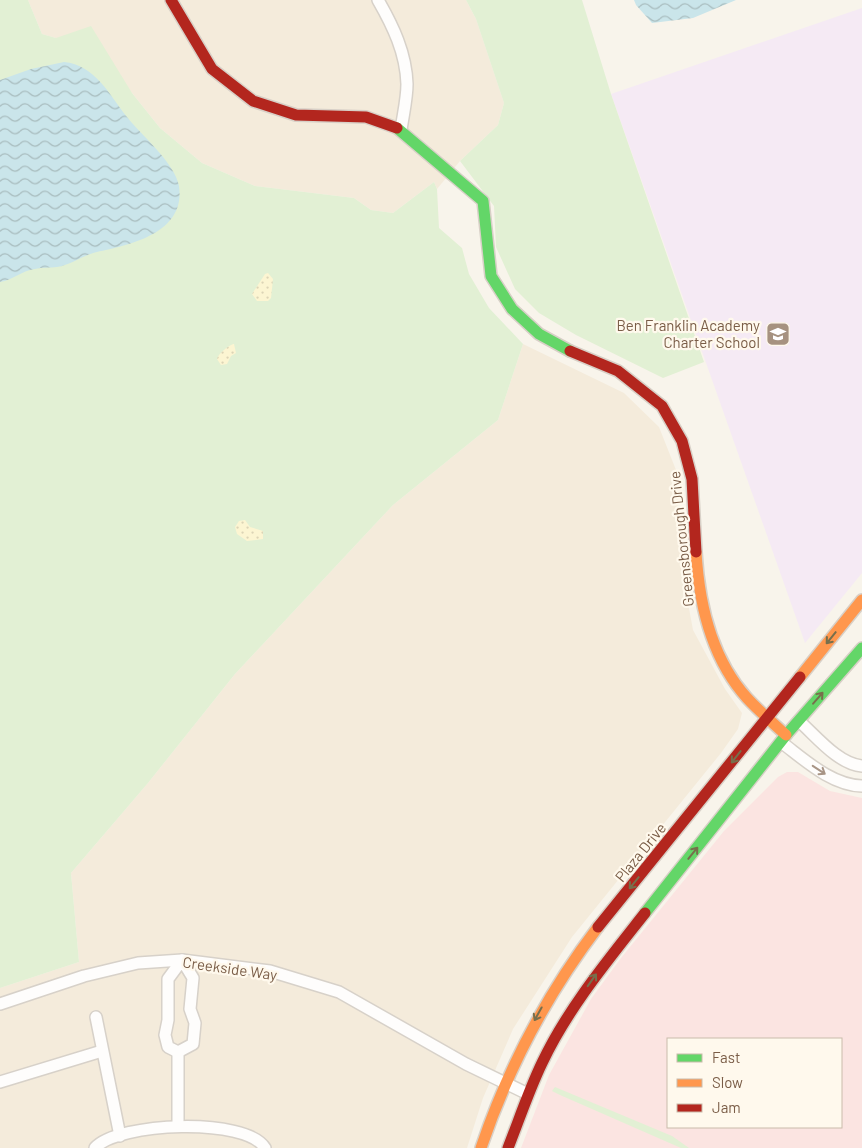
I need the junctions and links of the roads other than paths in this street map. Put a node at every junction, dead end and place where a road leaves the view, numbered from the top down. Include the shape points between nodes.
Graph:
1 (171, 0) edge
2 (378, 0) edge
3 (400, 130) junction
4 (862, 600) edge
5 (862, 648) edge
6 (766, 718) junction
7 (799, 721) junction
8 (784, 738) junction
9 (862, 766) edge
10 (862, 786) edge
11 (182, 960) junction
12 (0, 1004) edge
13 (96, 1017) dead end
14 (102, 1051) junction
15 (178, 1052) junction
16 (0, 1082) edge
17 (504, 1084) junction
18 (528, 1094) junction
19 (178, 1126) junction
20 (120, 1136) junction
21 (95, 1148) edge
22 (265, 1148) edge
23 (480, 1148) edge
24 (508, 1148) edge

1 - 3 street, Greensborough Drive via 212,69 253,102 296,115 366,117
2 - 3 street via 402,52 407,84
3 - 6 street, Greensborough Drive via 483,201 491,276 512,309 539,334 618,371 662,406 682,441 692,479 698,588 707,627 736,683
4 -> 6 street, Plaza Drive
7 -> 5 street
6 - 8 street, Greensborough Drive
6 -> 17 street, Plaza Drive via 574,959 544,1004
7 - 8 street
7 - 9 street via 835,753
8 -> 10 street via 828,776 852,786
18 -> 8 street via 554,1040 596,975
11 - 12 street, Creekside Way via 138,963 84,976
11 - 15 street via 168,979 165,1036 168,1047
11 - 15 street via 193,978 190,1009 195,1023 193,1044
11 - 17 street, Creekside Way via 270,971 339,992
13 - 14 street
14 - 16 street
14 - 20 street
15 - 19 street
17 - 18 street, Creekside Way
17 - 23 street, Plaza Drive
18 - 24 street
19 - 20 street
19 - 22 street via 242,1133 260,1140
20 - 21 street via 99,1143

